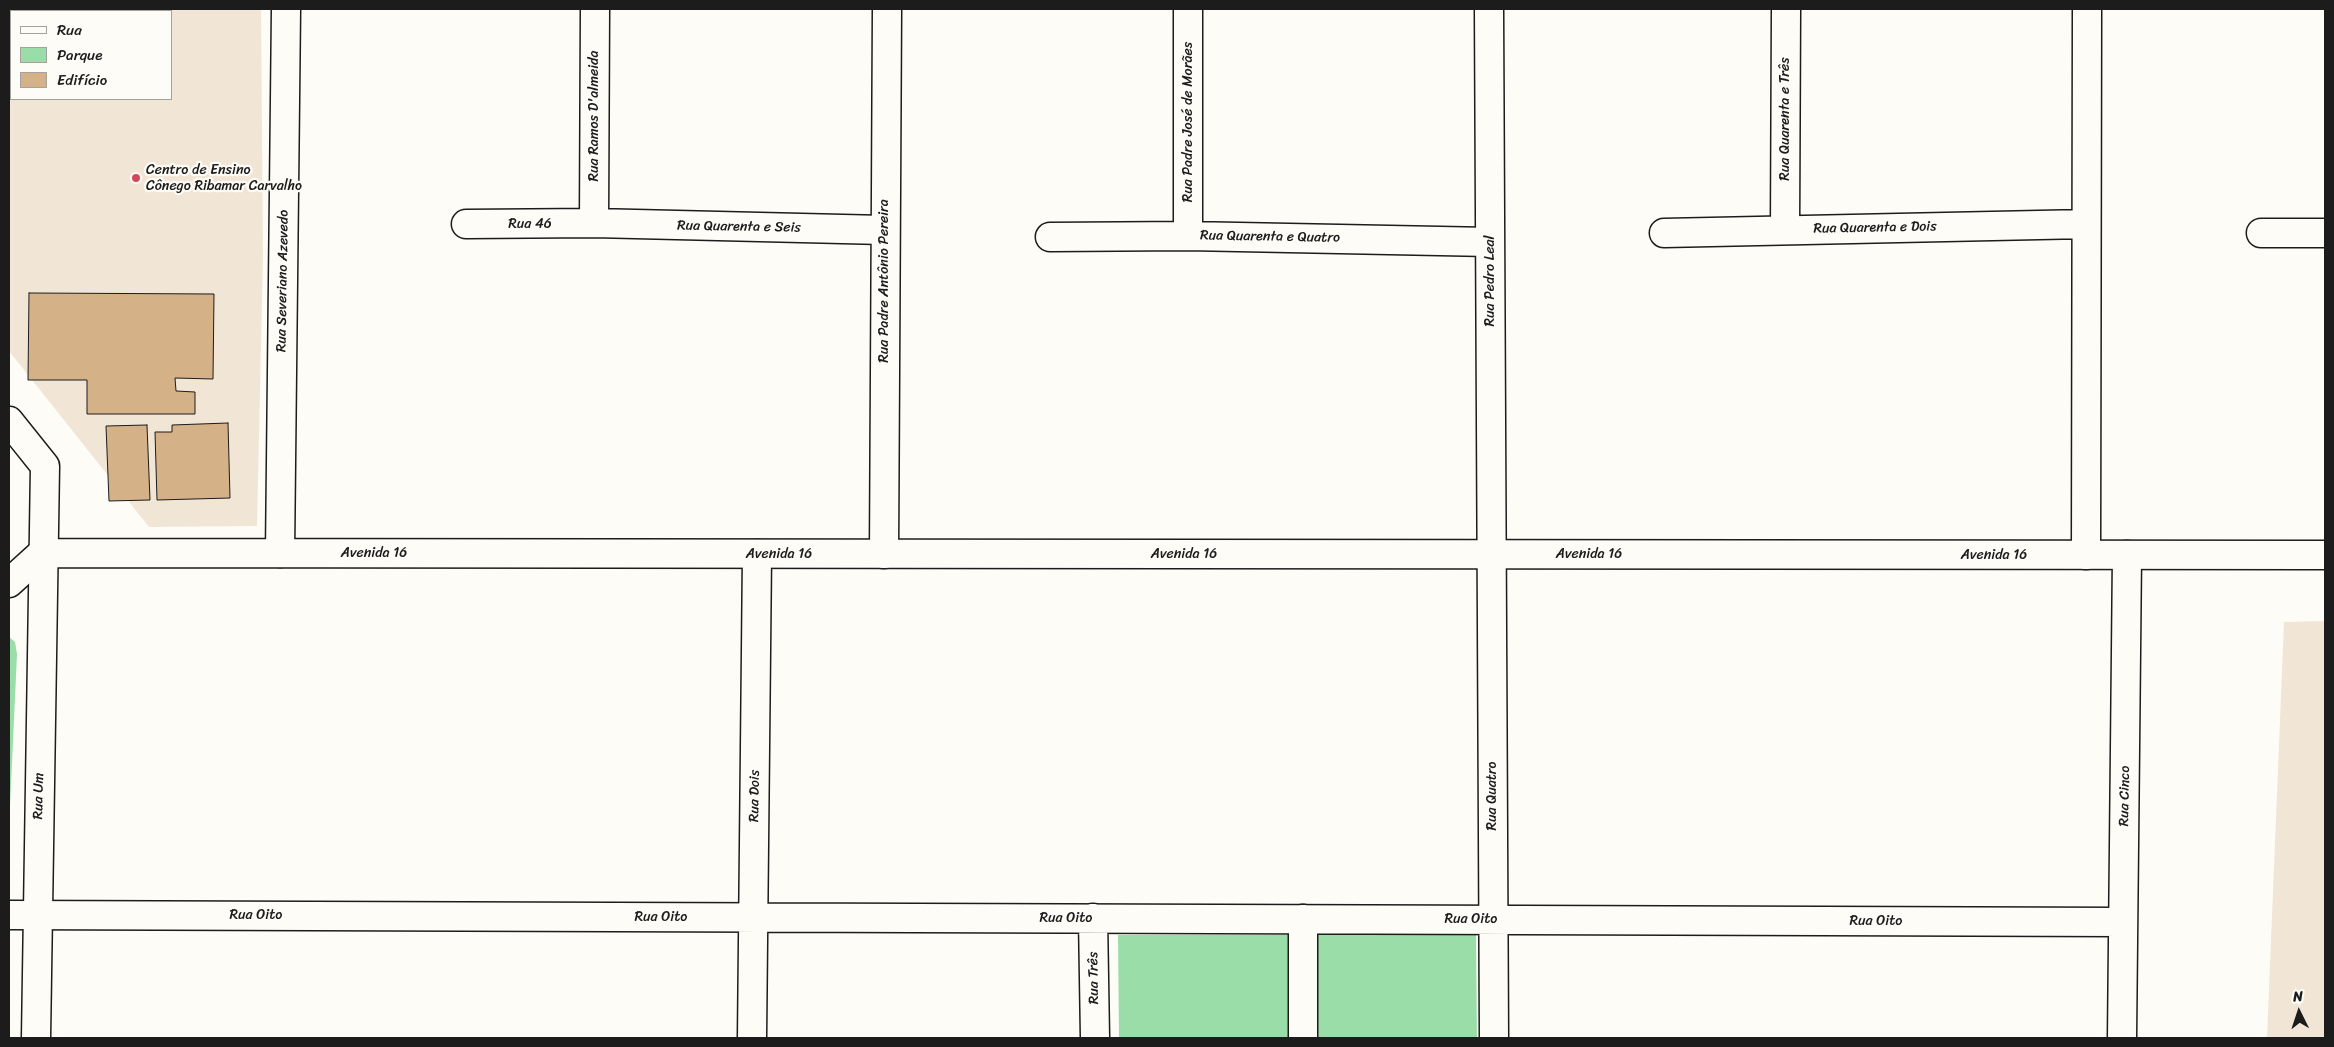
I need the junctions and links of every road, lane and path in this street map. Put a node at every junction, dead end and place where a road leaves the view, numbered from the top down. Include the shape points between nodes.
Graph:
1 (286, 9) edge
2 (595, 9) edge
3 (887, 9) edge
4 (1188, 9) edge
5 (1489, 9) edge
6 (1786, 9) edge
7 (2087, 9) edge
8 (466, 224) dead end
9 (594, 224) junction
10 (2086, 224) junction
11 (884, 230) junction
12 (1785, 230) junction
13 (1664, 233) dead end
14 (2261, 233) dead end
15 (2325, 233) edge
16 (1188, 236) junction
17 (1050, 237) dead end
18 (1490, 242) junction
19 (9, 421) edge
20 (42, 553) junction
21 (280, 553) junction
22 (757, 554) junction
23 (884, 554) junction
24 (1490, 554) junction
25 (2086, 555) junction
26 (2127, 555) junction
27 (2325, 555) edge
28 (9, 583) edge
29 (9, 914) edge
30 (38, 915) junction
31 (754, 917) junction
32 (1093, 918) junction
33 (1303, 919) junction
34 (1493, 920) junction
35 (2124, 922) junction
36 (36, 1038) edge
37 (752, 1038) edge
38 (1095, 1038) edge
39 (1303, 1038) edge
40 (1494, 1038) edge
41 (2122, 1038) edge

1 - 21 street, Rua Severiano Azevedo
2 - 9 street, Rua Ramos D'almeida
3 - 11 street, Rua Padre Antônio Pereira
4 - 16 street, Rua Padre José de Morães
5 - 18 street, Rua Pedro Leal
6 - 12 street, Rua Quarenta e Três
7 - 10 street
8 - 9 street, Rua 46
9 - 11 street, Rua Quarenta e Seis
10 - 12 street, Rua Quarenta e Dois
10 - 25 street
11 - 23 street, Rua Padre Antônio Pereira
12 - 13 street, Rua Quarenta e Dois
14 - 15 street
16 - 17 street, Rua Quarenta e Quatro
16 - 18 street, Rua Quarenta e Quatro
18 - 24 street, Rua Pedro Leal
19 - 20 street, Rua Um via 45,466
20 - 21 street, Avenida 16
20 - 28 street
20 - 30 street, Rua Um
21 - 22 street, Avenida 16
22 - 23 street, Avenida 16
22 - 31 street, Rua Dois
23 - 24 street, Avenida 16
24 - 25 street, Avenida 16
24 - 34 street, Rua Quatro
25 - 26 street, Avenida 16
26 - 27 street, Avenida 16
26 - 35 street, Rua Cinco
29 - 30 street, Rua Oito
30 - 31 street, Rua Oito
30 - 36 street, Rua Um
31 - 32 street, Rua Oito
31 - 37 street, Rua Dois
32 - 33 street, Rua Oito
32 - 38 street, Rua Três
33 - 34 street, Rua Oito
33 - 39 street
34 - 35 street, Rua Oito
34 - 40 street, Rua Quatro
35 - 41 street, Rua Cinco

